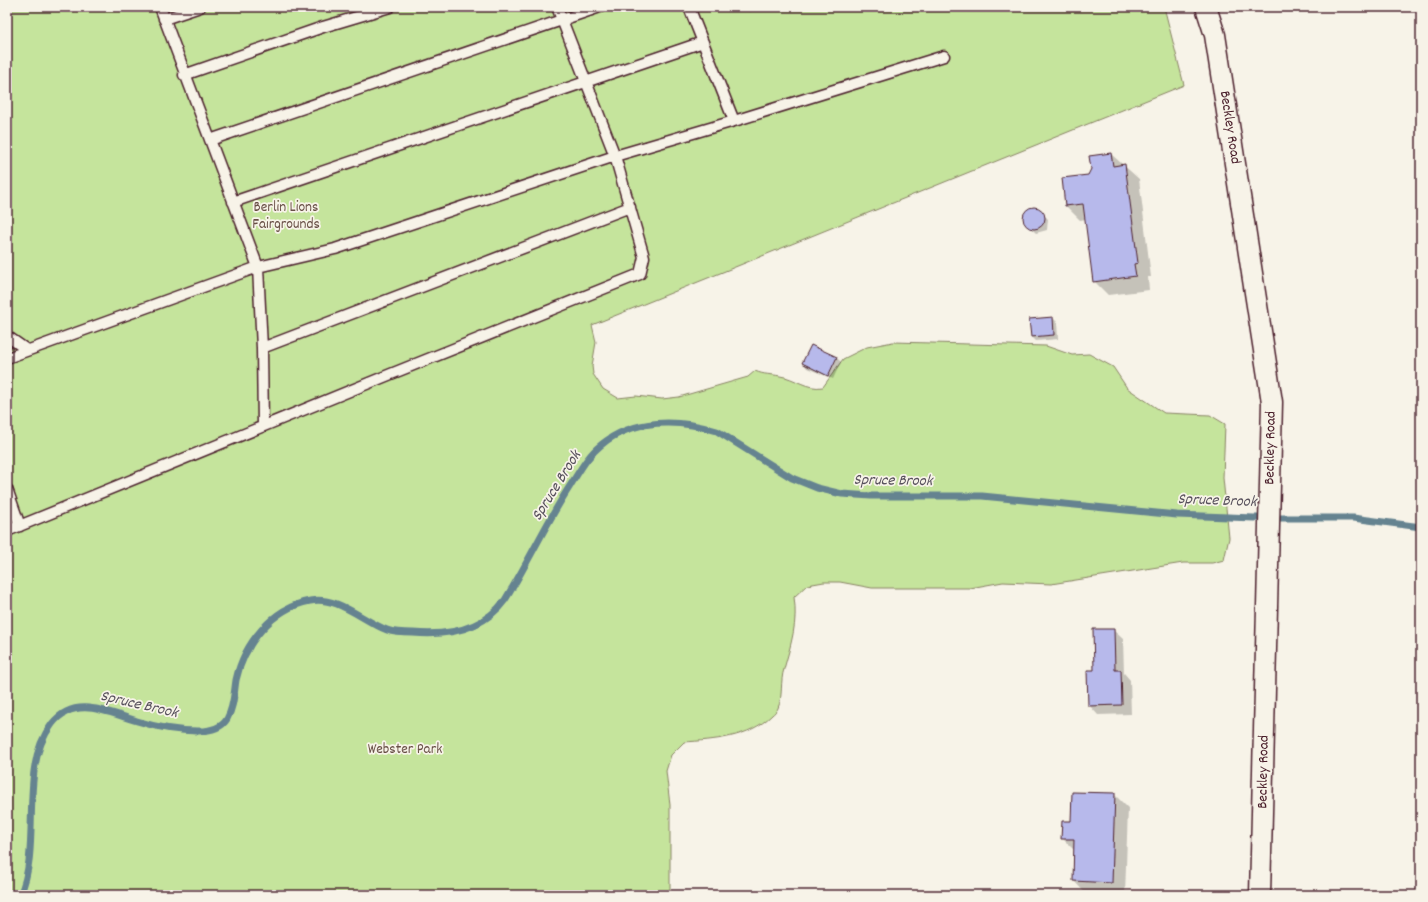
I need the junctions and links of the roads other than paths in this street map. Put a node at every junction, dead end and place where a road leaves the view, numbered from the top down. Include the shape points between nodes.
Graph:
1 (160, 7) edge
2 (200, 7) edge
3 (390, 7) edge
4 (557, 7) edge
5 (600, 7) edge
6 (689, 7) edge
7 (1206, 7) edge
8 (164, 18) junction
9 (562, 20) junction
10 (703, 42) junction
11 (944, 56) dead end
12 (184, 75) junction
13 (586, 83) junction
14 (734, 121) junction
15 (210, 140) junction
16 (615, 156) junction
17 (233, 202) junction
18 (630, 207) junction
19 (258, 267) junction
20 (7, 336) edge
21 (262, 348) junction
22 (27, 350) junction
23 (7, 358) edge
24 (263, 426) junction
25 (7, 488) edge
26 (20, 526) junction
27 (7, 531) edge
28 (1260, 895) edge

1 - 8 lane
2 - 8 lane
3 - 12 lane
4 - 9 lane
5 - 9 lane
6 - 10 lane
7 - 28 street, Beckley Road via 1215,35 1272,402
8 - 12 lane
9 - 13 lane
9 - 15 lane
10 - 13 lane
10 - 14 lane
11 - 14 lane
12 - 15 lane
13 - 16 lane
13 - 17 lane
14 - 16 lane
15 - 17 lane
16 - 18 lane
16 - 19 lane via 336,249
17 - 19 lane
18 - 21 lane
18 - 24 lane via 644,257 640,274
19 - 21 lane
19 - 22 lane
20 - 22 lane
21 - 24 lane
22 - 23 lane
24 - 26 lane
25 - 26 lane
26 - 27 lane

